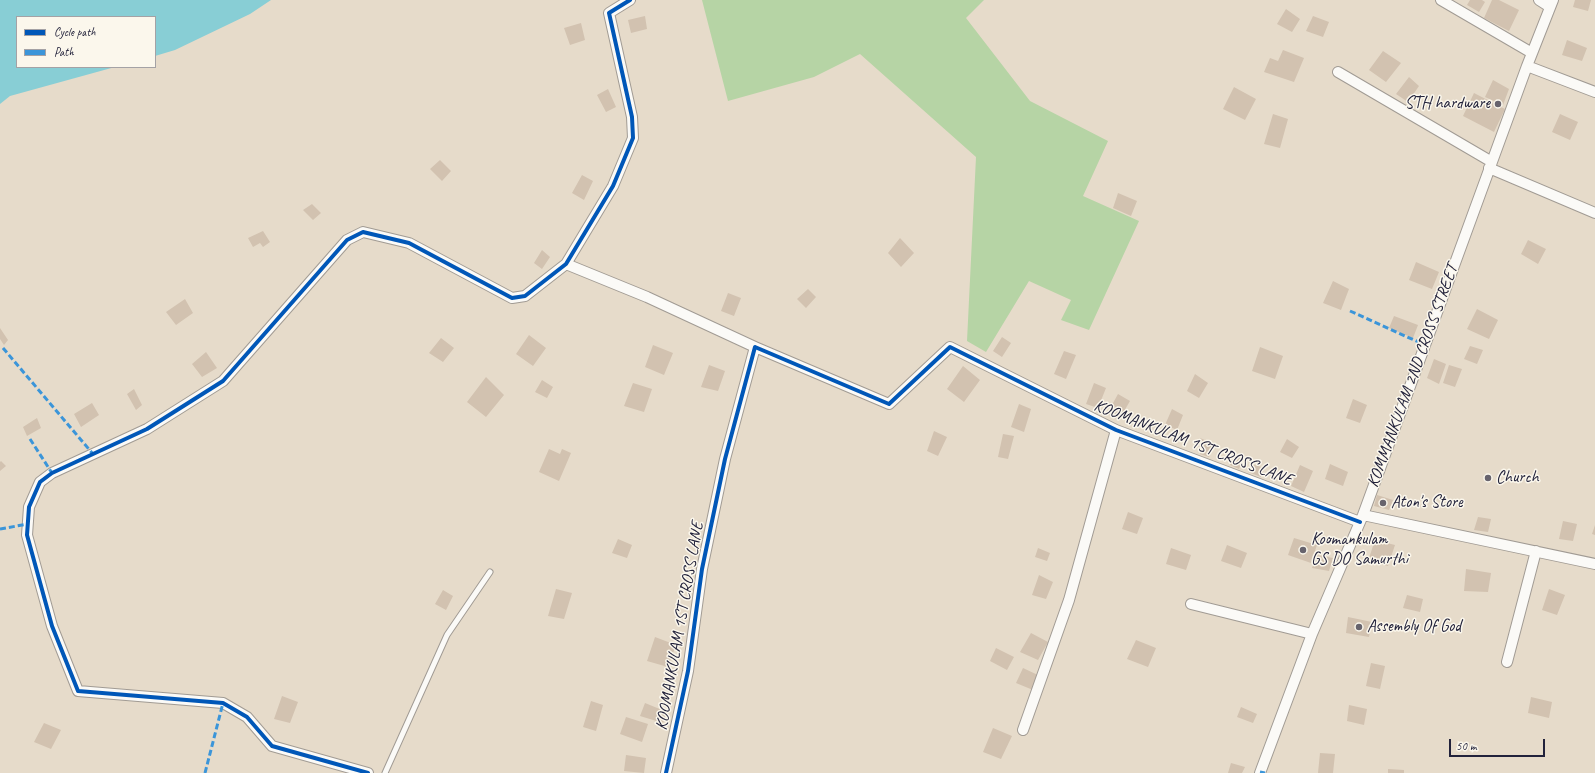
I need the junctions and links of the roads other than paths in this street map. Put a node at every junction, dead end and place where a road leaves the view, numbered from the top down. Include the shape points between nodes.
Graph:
1 (630, 0) edge
2 (1441, 0) edge
3 (1539, 0) edge
4 (1551, 4) edge
5 (1532, 53) junction
6 (1527, 66) junction
7 (1338, 72) dead end
8 (1595, 92) edge
9 (1491, 165) junction
10 (1595, 213) edge
11 (566, 264) junction
12 (755, 347) junction
13 (1116, 430) junction
14 (1361, 518) junction
15 (1536, 551) junction
16 (1595, 564) edge
17 (490, 572) dead end
18 (1191, 604) dead end
19 (1312, 634) junction
20 (1508, 662) dead end
21 (1023, 730) dead end
22 (368, 773) edge
23 (385, 773) edge
24 (666, 773) edge
25 (1260, 773) edge

1 - 11 street via 609,12 632,117 633,138 613,186
2 - 5 street
3 - 4 street
4 - 5 street, KOMMANKULAM 2ND CROSS STREET
5 - 6 street, KOMMANKULAM 2ND CROSS STREET
6 - 8 street
6 - 9 street, KOMMANKULAM 2ND CROSS STREET
7 - 9 street
9 - 10 street
9 - 14 street, KOMMANKULAM 2ND CROSS STREET
11 - 12 street via 647,297
11 - 22 street via 525,296 512,298 409,243 364,232 347,240 223,381 147,429 52,473 40,482 28,507 27,535 50,618 78,691 223,704 247,717 272,746
12 - 13 street, KOOMANKULAM 1ST CROSS LANE via 888,404 950,347
12 - 24 street, KOOMANKULAM 1ST CROSS LANE via 723,467 702,569 688,671
13 - 14 street, KOOMANKULAM 1ST CROSS LANE
13 - 21 street via 1070,600
14 - 15 street, KOOMANKULAM 1ST CROSS LANE
14 - 19 street, KOMMANKULAM 2ND CROSS STREET
15 - 16 street, KOOMANKULAM 1ST CROSS LANE
15 - 20 street
17 - 23 lane via 448,635
18 - 19 street
19 - 25 street, KOMMANKULAM 2ND CROSS STREET

